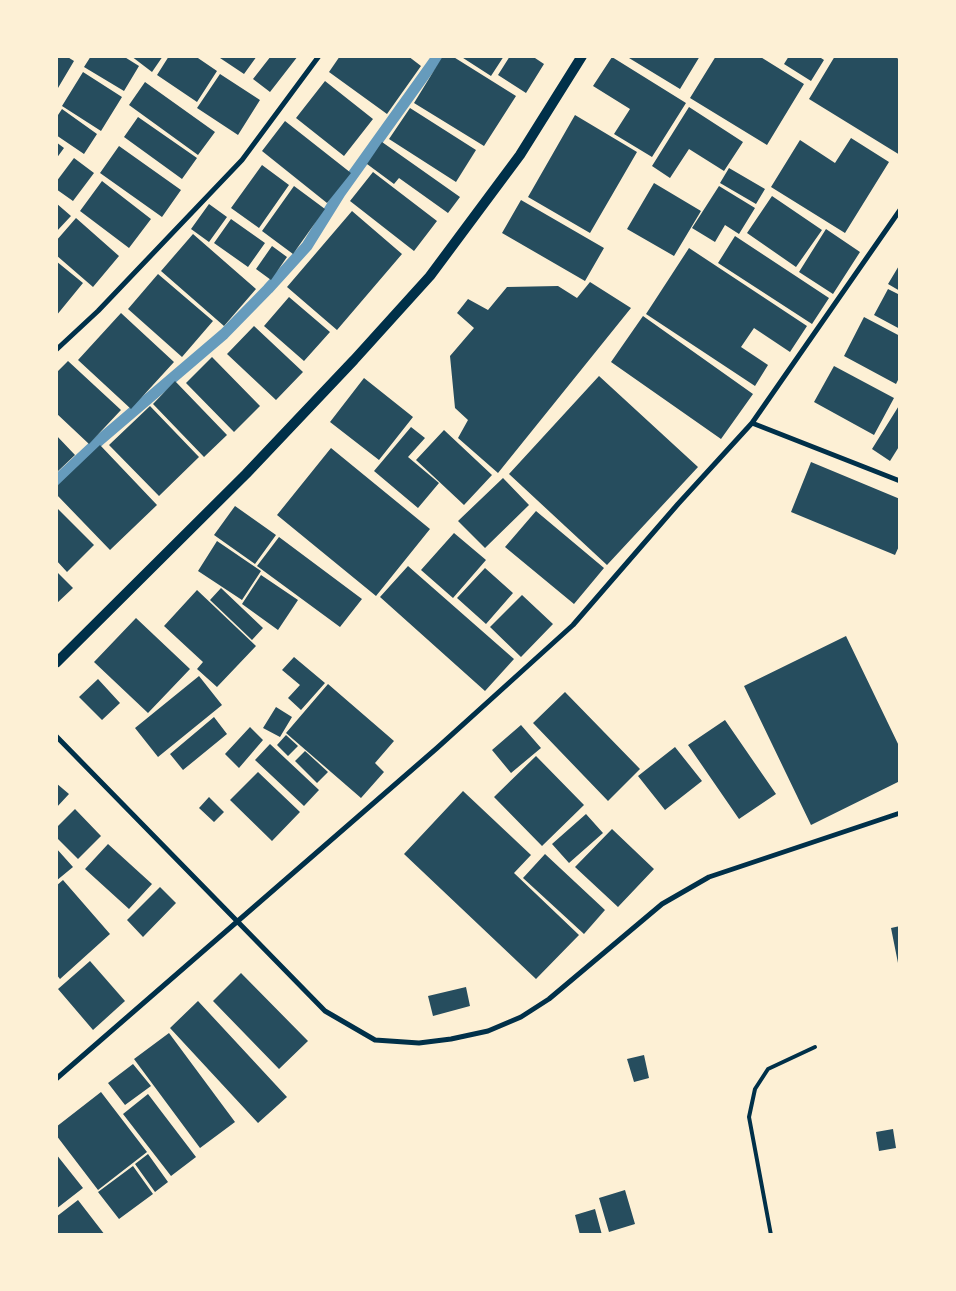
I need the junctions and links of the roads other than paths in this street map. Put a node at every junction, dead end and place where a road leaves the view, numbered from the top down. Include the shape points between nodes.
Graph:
1 (319, 56) edge
2 (582, 56) edge
3 (900, 210) edge
4 (56, 350) edge
5 (752, 423) junction
6 (900, 481) edge
7 (56, 662) edge
8 (56, 736) edge
9 (900, 813) edge
10 (238, 922) junction
11 (815, 1047) dead end
12 (56, 1079) edge
13 (771, 1235) edge

1 - 4 street via 242,160 98,311
2 - 7 main road via 520,155 430,276 246,474
3 - 5 street
5 - 6 street
5 - 10 street via 573,625
8 - 10 street
9 - 10 street via 709,877 662,904 550,999 521,1017 488,1031 451,1039 419,1043 375,1040 325,1011
10 - 12 street
11 - 13 lane via 768,1069 755,1089 749,1117

